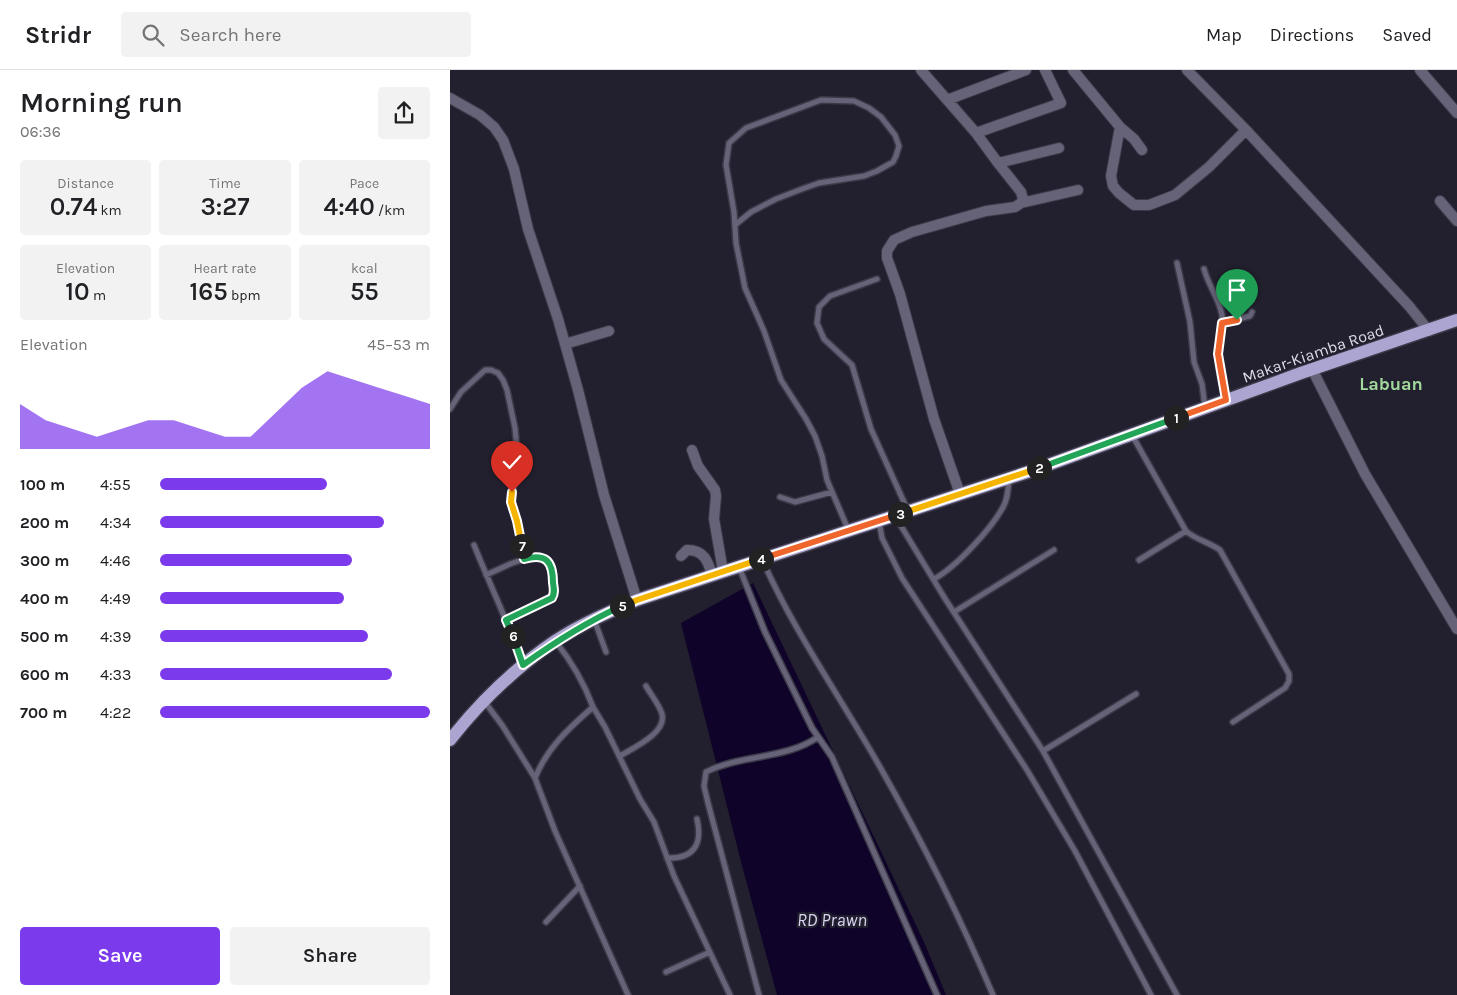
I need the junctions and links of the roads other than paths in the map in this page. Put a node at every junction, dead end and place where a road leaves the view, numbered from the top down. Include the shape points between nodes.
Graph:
1 (921, 70) edge
2 (1026, 70) edge
3 (1045, 70) edge
4 (1073, 70) edge
5 (1187, 70) edge
6 (1420, 70) edge
7 (450, 98) edge
8 (947, 100) junction
9 (1457, 113) edge
10 (1120, 127) junction
11 (1246, 130) junction
12 (976, 133) junction
13 (1059, 148) dead end
14 (1142, 150) dead end
15 (998, 163) junction
16 (1078, 190) dead end
17 (1440, 202) dead end
18 (1022, 203) junction
19 (1457, 221) edge
20 (735, 225) junction
21 (1177, 263) dead end
22 (1204, 269) dead end
23 (877, 279) dead end
24 (1252, 312) dead end
25 (1457, 320) edge
26 (1222, 323) junction
27 (609, 331) dead end
28 (1429, 331) junction
29 (565, 344) junction
30 (1312, 369) junction
31 (1226, 400) junction
32 (1205, 408) junction
33 (450, 409) edge
34 (1132, 434) junction
35 (692, 450) dead end
36 (1010, 478) junction
37 (832, 492) junction
38 (960, 494) junction
39 (780, 497) dead end
40 (909, 511) junction
41 (895, 516) junction
42 (879, 521) junction
43 (849, 531) junction
44 (1186, 531) junction
45 (474, 545) dead end
46 (1054, 550) dead end
47 (681, 556) dead end
48 (524, 559) junction
49 (762, 559) junction
50 (1139, 560) dead end
51 (738, 567) junction
52 (718, 573) junction
53 (486, 575) junction
54 (934, 579) junction
55 (637, 600) junction
56 (954, 612) junction
57 (594, 619) junction
58 (506, 620) junction
59 (1457, 629) edge
60 (556, 641) junction
61 (606, 652) dead end
62 (523, 665) junction
63 (646, 686) dead end
64 (1136, 694) dead end
65 (484, 701) junction
66 (593, 707) junction
67 (1233, 722) dead end
68 (818, 737) junction
69 (450, 740) edge
70 (1043, 751) junction
71 (620, 756) junction
72 (535, 778) junction
73 (696, 820) dead end
74 (667, 858) junction
75 (580, 886) junction
76 (546, 922) dead end
77 (710, 952) junction
78 (666, 972) dead end
79 (628, 995) edge
80 (730, 995) edge
81 (759, 995) edge
82 (937, 995) edge
83 (993, 995) edge
84 (1151, 995) edge
85 (1177, 995) edge

1 - 8 street
2 - 8 street
3 - 12 street via 1061,102
4 - 10 street
5 - 11 street
6 - 9 street
7 - 29 street via 480,115 503,140
8 - 12 street
10 - 11 street via 1111,176 1113,186 1134,204 1149,205 1175,195
10 - 14 street
11 - 28 street
12 - 15 street
13 - 15 street
15 - 18 street via 1021,192
16 - 18 street
17 - 19 street
18 - 38 street via 912,232 894,240 887,251 934,419
20 - 20 lane via 751,212 802,189 878,171 896,156 899,146 895,136 882,117 854,100 821,100 746,128 730,143 726,165
20 - 37 lane via 745,288 780,380 815,436
21 - 32 lane
22 - 26 lane via 1216,295
23 - 40 lane via 830,296 819,307 817,323 824,339 852,365 871,429
24 - 26 lane via 1250,316
25 - 28 main road, Makar-Kiamba Road
26 - 31 lane via 1218,354
27 - 29 street
28 - 30 main road, Makar-Kiamba Road
29 - 55 street via 604,495
30 - 31 main road, Makar-Kiamba Road
30 - 59 street via 1365,474
31 - 32 main road, Makar-Kiamba Road
32 - 34 main road, Makar-Kiamba Road
33 - 48 lane via 461,392 485,370 498,373 503,380 515,428 518,461 511,502
34 - 36 main road, Makar-Kiamba Road
34 - 44 lane
35 - 52 street via 698,466 715,490
36 - 38 main road, Makar-Kiamba Road
36 - 54 lane via 1003,508 967,551
37 - 39 lane via 795,502
37 - 43 lane
38 - 40 main road, Makar-Kiamba Road
40 - 41 main road, Makar-Kiamba Road
41 - 42 main road, Makar-Kiamba Road
41 - 54 lane
42 - 43 main road, Makar-Kiamba Road
42 - 84 lane via 882,538 902,578 1027,770 1075,851
43 - 49 main road, Makar-Kiamba Road
44 - 50 lane
44 - 67 lane via 1220,550 1289,674 1285,688
45 - 53 lane
46 - 56 lane
47 - 52 street via 691,550 702,555
48 - 53 lane
48 - 58 lane via 539,556 548,562 552,567 554,595
49 - 51 main road, Makar-Kiamba Road
49 - 83 lane via 778,596 880,767 931,860
51 - 52 main road, Makar-Kiamba Road
51 - 68 lane via 764,632
52 - 55 main road, Makar-Kiamba Road
53 - 58 lane
54 - 56 lane
55 - 57 main road, Makar-Kiamba Road
56 - 70 lane
57 - 60 main road, Makar-Kiamba Road
57 - 61 lane
58 - 62 lane
60 - 62 main road, Makar-Kiamba Road
60 - 66 lane via 579,674
62 - 65 main road, Makar-Kiamba Road
63 - 71 lane via 658,704 661,724 657,732
64 - 70 lane
65 - 69 main road, Makar-Kiamba Road
65 - 72 lane
66 - 71 lane
66 - 72 lane via 556,742
68 - 81 lane via 798,749 706,772 704,786 708,803
68 - 82 lane via 832,757
70 - 85 lane
71 - 74 lane via 654,822
72 - 75 lane
73 - 74 lane via 699,837 691,852 680,858
74 - 77 lane
75 - 76 lane
75 - 79 lane
77 - 78 lane
77 - 80 lane

